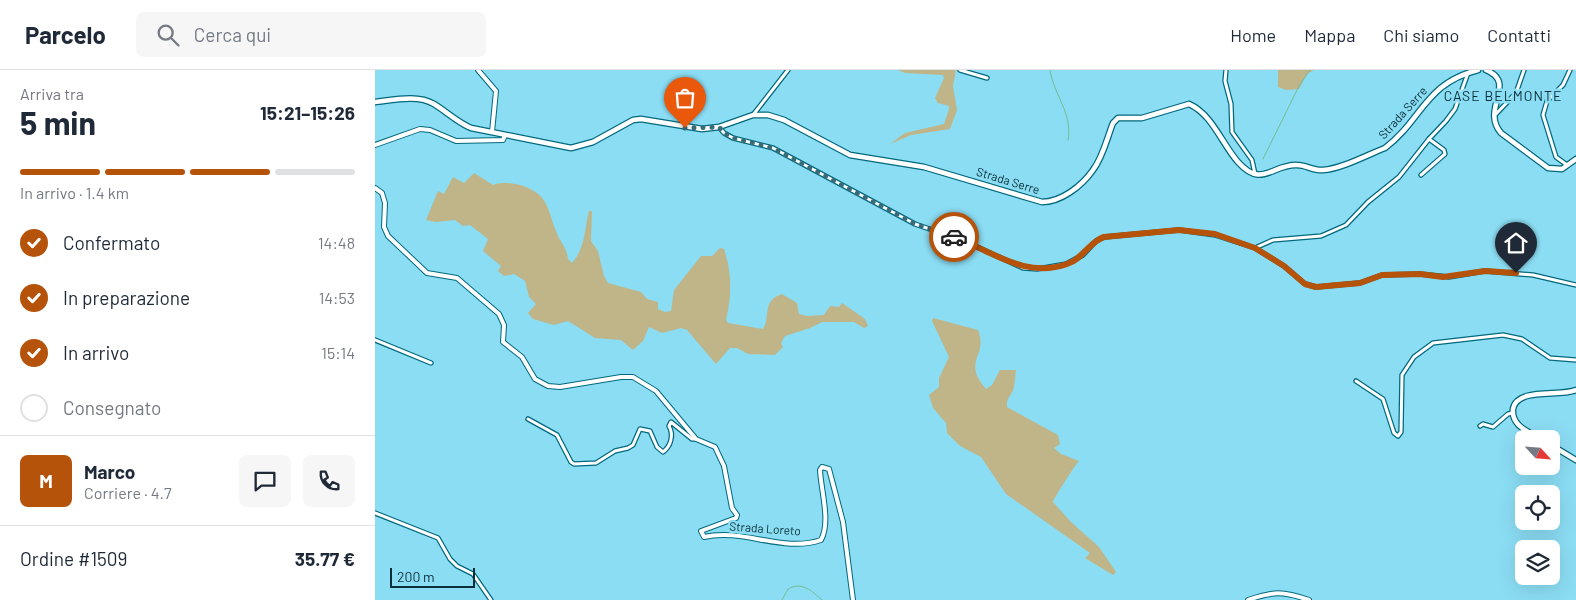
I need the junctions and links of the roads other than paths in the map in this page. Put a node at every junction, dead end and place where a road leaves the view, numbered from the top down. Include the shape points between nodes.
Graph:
1 (478, 70) edge
2 (788, 70) edge
3 (960, 70) edge
4 (1226, 70) edge
5 (1478, 70) edge
6 (1486, 70) edge
7 (1524, 70) edge
8 (1571, 70) edge
9 (1468, 73) junction
10 (987, 78) dead end
11 (375, 102) edge
12 (753, 115) junction
13 (1493, 118) junction
14 (719, 127) junction
15 (492, 132) junction
16 (505, 135) junction
17 (1429, 139) junction
18 (375, 145) edge
19 (1576, 159) edge
20 (1568, 166) junction
21 (1255, 174) junction
22 (1421, 175) dead end
23 (375, 188) edge
24 (1255, 248) junction
25 (1576, 285) edge
26 (375, 340) edge
27 (1576, 360) edge
28 (431, 362) dead end
29 (1356, 381) dead end
30 (1576, 390) edge
31 (1513, 413) junction
32 (528, 419) dead end
33 (1480, 426) dead end
34 (1526, 430) edge
35 (696, 439) junction
36 (1560, 450) edge
37 (1576, 460) edge
38 (375, 513) edge
39 (491, 600) edge
40 (853, 600) edge
41 (1248, 600) edge
42 (1309, 600) edge

1 - 15 street via 496,91
2 - 12 street
3 - 10 street
4 - 21 street via 1232,132 1252,160
5 - 9 main road, Strada Serre
6 - 13 main road via 1496,76 1500,87
7 - 13 street via 1516,93
8 - 20 street via 1563,85 1547,101 1543,115 1556,157
9 - 17 street via 1455,109
9 - 21 main road, Strada Serre via 1450,80 1429,97 1385,148 1323,170 1298,164 1271,173
11 - 15 main road, Strada Serre via 422,99 457,122
12 - 14 main road, Strada Serre
12 - 21 main road, Strada Serre via 784,120 850,154 924,167 1042,202 1052,202 1067,194 1093,170 1118,118 1142,118 1189,104 1203,113 1237,160
13 - 20 main road via 1501,133 1545,166 1557,170
14 - 16 main road, Strada Serre via 685,128 657,121 633,120 593,142 571,148
14 - 24 street via 733,138 773,148 915,224 963,240 1023,268 1066,264 1083,255 1104,237 1171,230 1215,234
15 - 16 main road, Strada Serre
16 - 18 street via 503,140 455,141 420,129
17 - 22 street via 1445,154
17 - 24 street via 1399,177 1341,229 1315,237 1273,240
19 - 20 main road
23 - 35 street, Strada Loreto via 382,193 385,203 384,227 388,236 427,272 457,278 499,314 504,325 503,342 522,357 535,379 547,386 560,387 633,377 656,392
24 - 25 street via 1305,284 1316,287 1360,283 1382,275 1449,277 1485,271 1541,276
26 - 28 street
27 - 29 street via 1550,358 1522,339 1503,335 1433,343 1415,357 1402,375 1401,432 1398,436 1383,399
30 - 31 main road via 1522,397
31 - 33 street via 1493,427
31 - 34 main road via 1519,426
32 - 35 street via 557,436 574,464 596,463 615,451 628,448 633,445 640,429 650,431 659,451 665,450 672,434 671,422 692,440
35 - 40 street, Strada Loreto via 715,447 720,456 732,508 737,515 701,531 704,537 748,536 797,543 821,540 826,514 820,470 822,467 829,469 843,522
36 - 37 main road
38 - 39 street via 438,538 450,559 473,574
41 - 42 street via 1278,592

